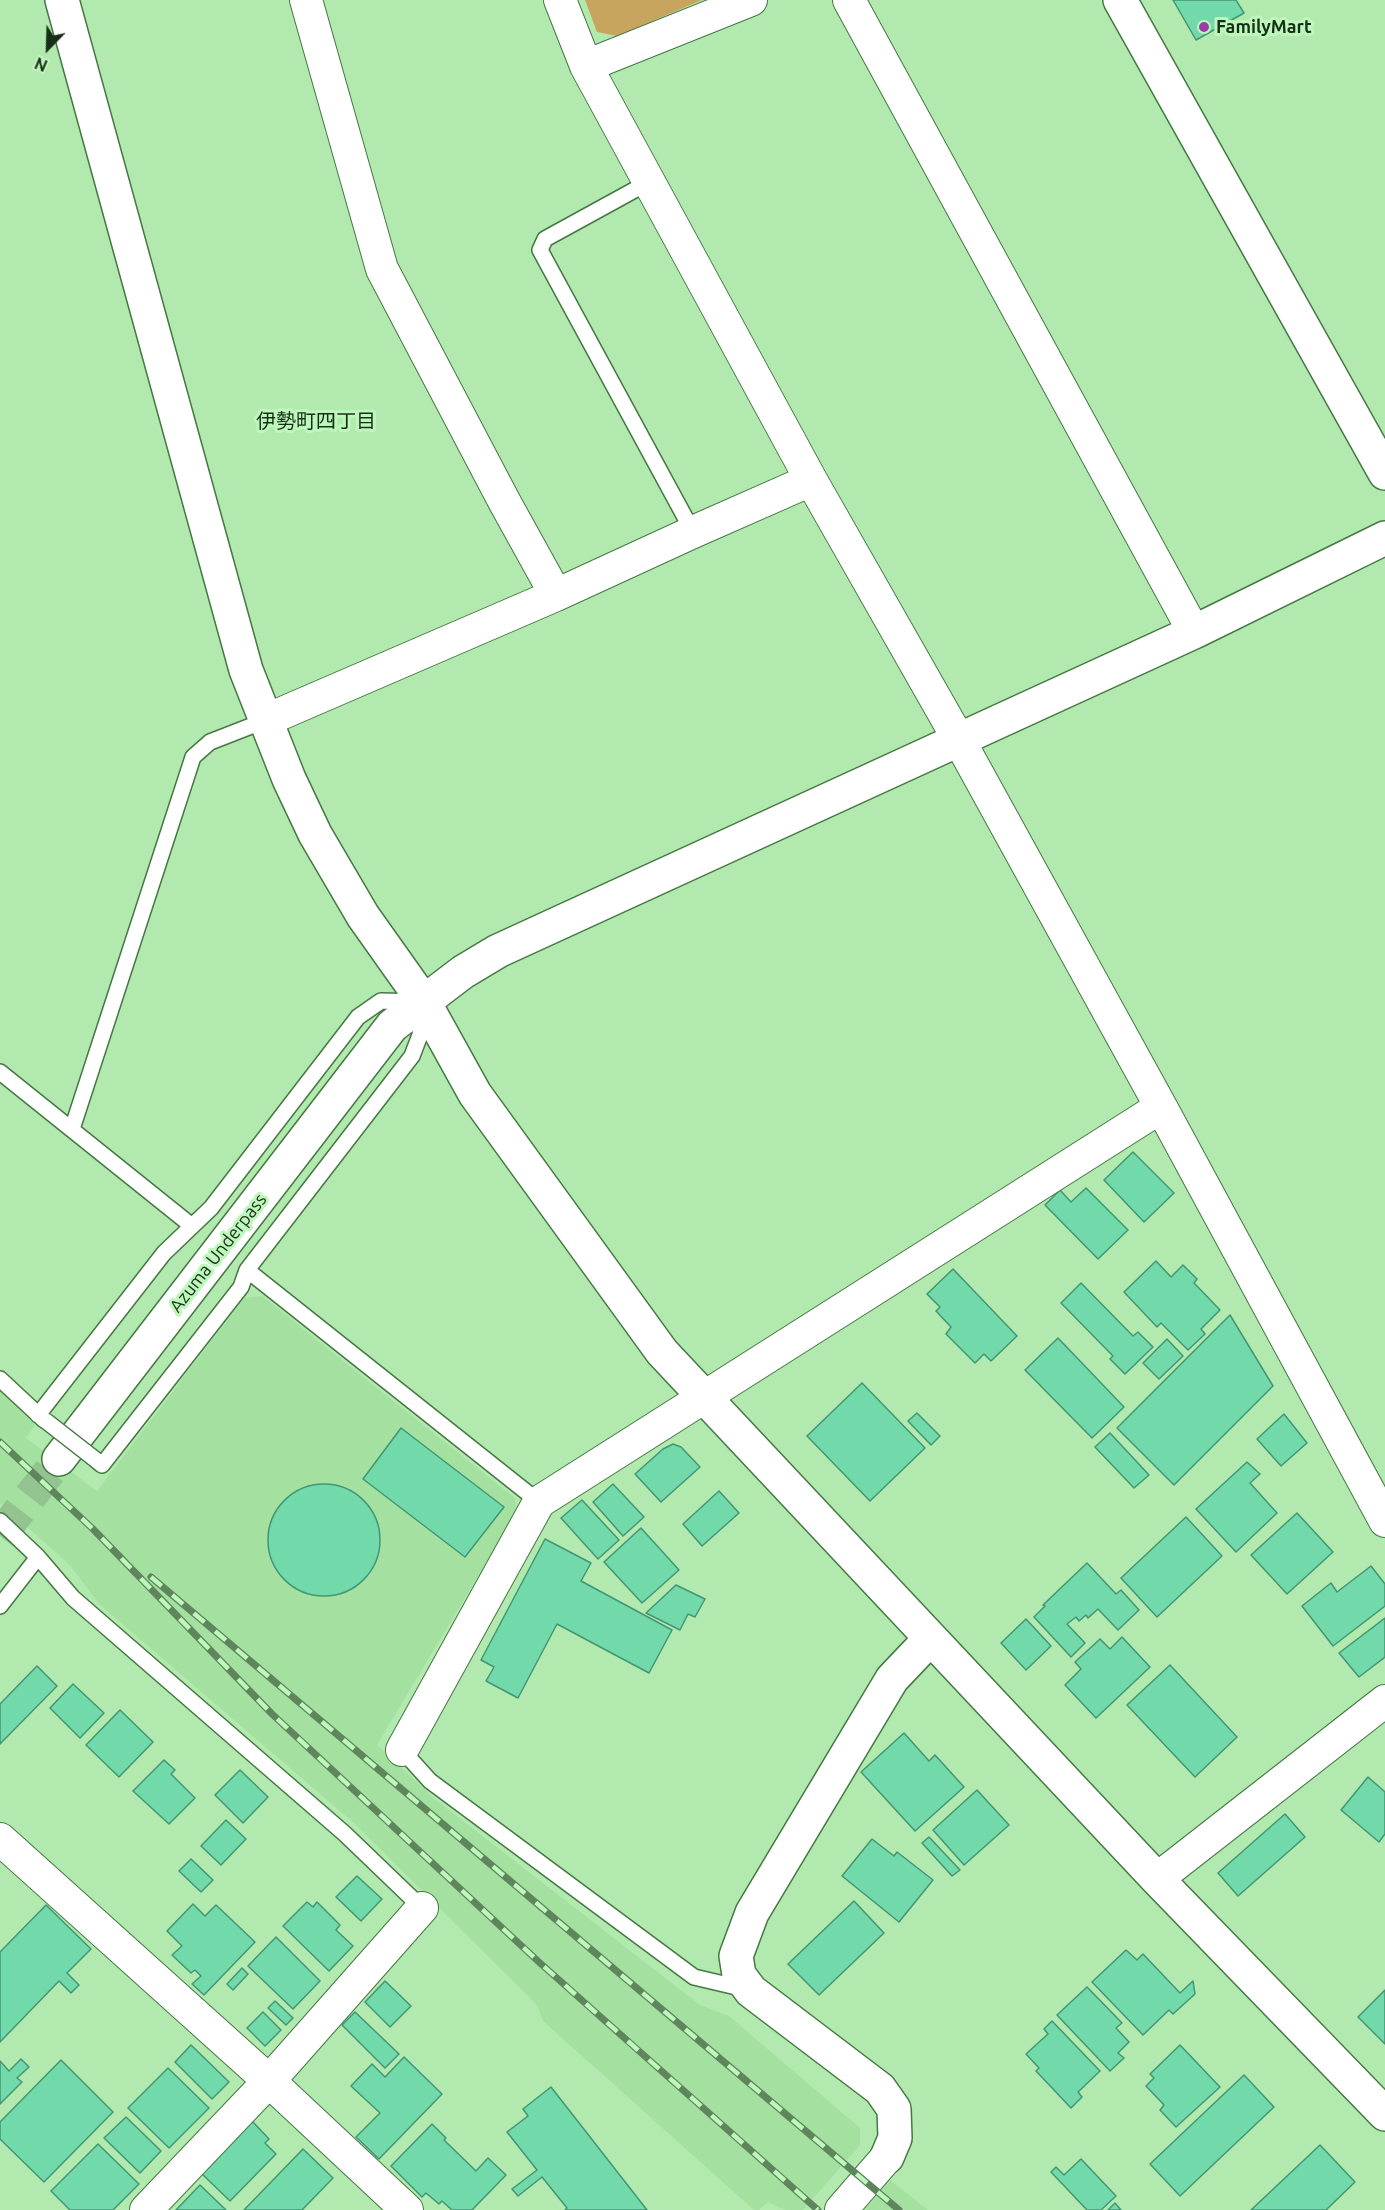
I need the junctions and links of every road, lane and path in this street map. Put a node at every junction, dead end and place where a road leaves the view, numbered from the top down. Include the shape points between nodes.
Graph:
1 (62, 0) edge
2 (306, 0) edge
3 (560, 0) edge
4 (751, 0) edge
5 (849, 0) edge
6 (1120, 0) edge
7 (586, 66) junction
8 (649, 182) junction
9 (1385, 473) edge
10 (811, 480) junction
11 (693, 532) junction
12 (1385, 538) edge
13 (556, 595) junction
14 (1194, 632) junction
15 (264, 721) junction
16 (959, 740) junction
17 (423, 1002) junction
18 (0, 1072) edge
19 (1161, 1107) junction
20 (72, 1129) junction
21 (192, 1226) junction
22 (246, 1270) junction
23 (0, 1379) edge
24 (705, 1398) junction
25 (42, 1418) junction
26 (59, 1459) tunnel mouth
27 (539, 1502) junction
28 (0, 1521) edge
29 (1385, 1521) edge
30 (38, 1557) junction
31 (0, 1606) edge
32 (930, 1639) junction
33 (1385, 1701) edge
34 (402, 1750) joint
35 (0, 1839) edge
36 (1157, 1879) junction
37 (422, 1908) joint
38 (751, 1991) junction
39 (269, 2081) junction
40 (1385, 2114) edge
41 (887, 2157) joint
42 (146, 2210) edge
43 (406, 2210) edge
44 (841, 2210) edge

1 - 15 street via 243,659
2 - 13 street via 382,269
3 - 7 street
4 - 7 street
5 - 14 street
6 - 9 street
7 - 8 street
8 - 10 street
8 - 11 lane via 545,239 540,250
10 - 11 street
10 - 16 street
11 - 13 street
12 - 14 street, Azuma Underpass
13 - 15 street
14 - 16 street, Azuma Underpass
15 - 17 street via 315,834 363,916
15 - 20 lane via 210,742 193,757
16 - 17 street, Azuma Underpass via 498,951
16 - 19 street
17 - 21 lane via 381,1001 358,1017 211,1208
17 - 22 lane via 420,1035 412,1056
17 - 24 street via 475,1094 662,1352
17 - 26 street, Azuma Underpass via 392,1026
18 - 20 lane
19 - 24 street
19 - 29 street
20 - 21 lane
21 - 25 lane via 164,1253
22 - 25 lane, bridge via 241,1287 102,1465
22 - 27 lane
23 - 25 lane
24 - 27 street
24 - 32 street
27 - 34 street
28 - 30 lane
30 - 31 lane
30 - 37 lane via 73,1598 345,1834
32 - 36 street
32 - 38 street via 891,1678 752,1913 736,1956 739,1975
33 - 36 street
34 - 38 lane via 430,1781 694,1977
35 - 39 street
36 - 40 street
37 - 39 street
38 - 41 street via 880,2089 894,2109 895,2138
39 - 42 street
39 - 43 street
41 - 44 street

